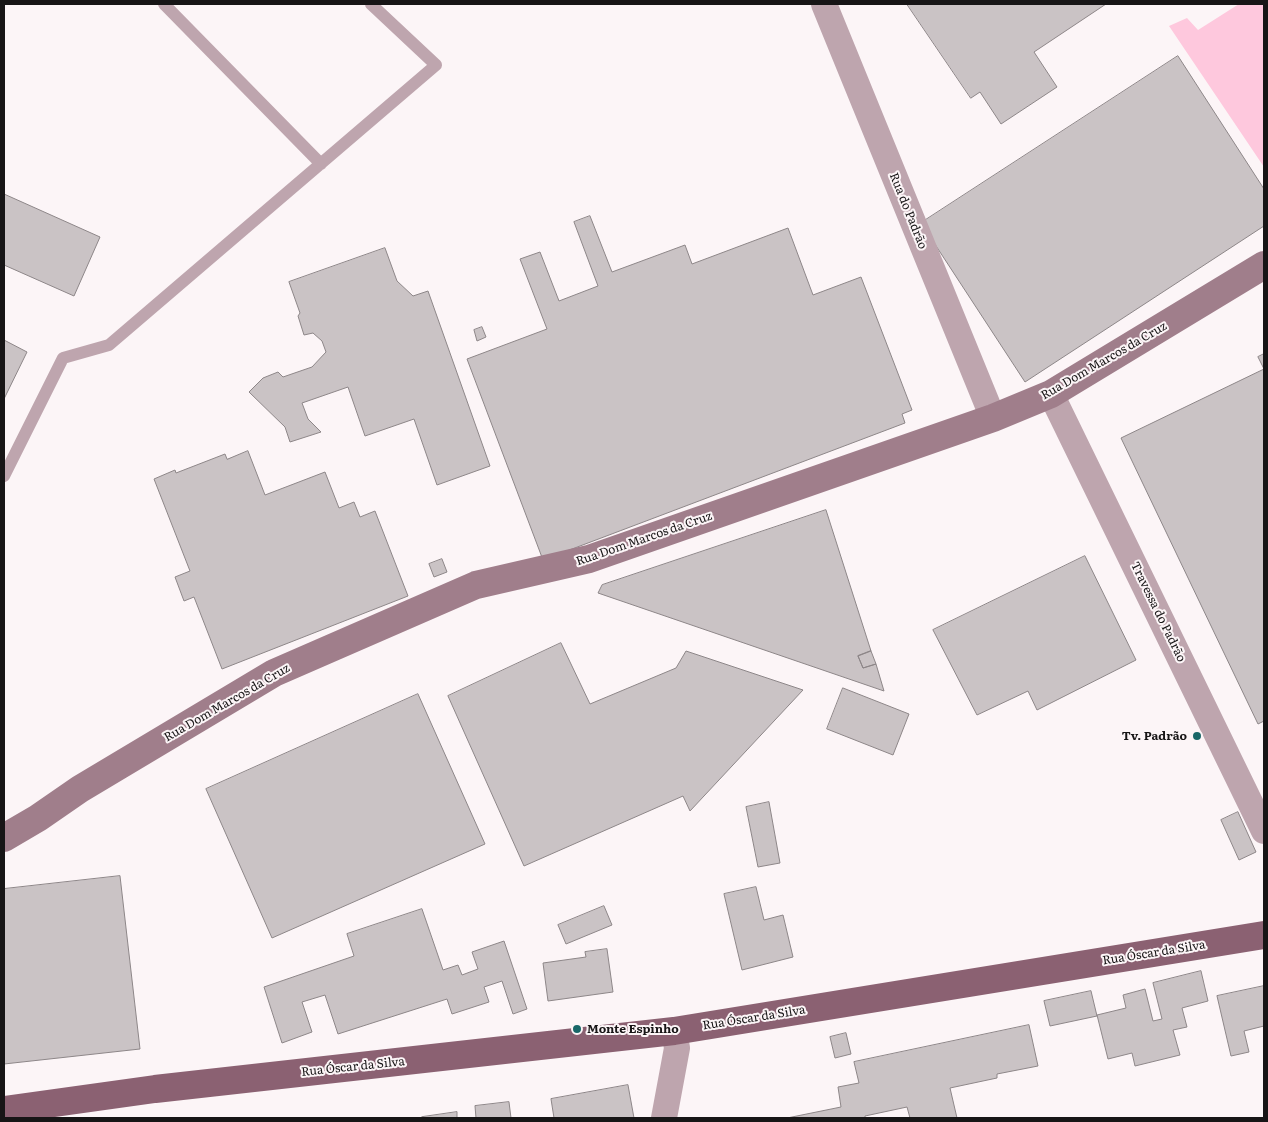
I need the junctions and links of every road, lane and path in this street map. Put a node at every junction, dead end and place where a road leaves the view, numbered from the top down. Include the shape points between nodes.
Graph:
1 (164, 4) edge
2 (371, 4) edge
3 (824, 4) edge
4 (321, 164) junction
5 (1264, 265) edge
6 (1051, 394) junction
7 (993, 418) junction
8 (4, 476) edge
9 (1264, 831) edge
10 (4, 838) edge
11 (1264, 935) edge
12 (674, 1031) junction
13 (4, 1110) edge
14 (664, 1118) edge

1 - 4 lane
2 - 4 lane via 436,65
3 - 7 street, Rua do Padrão
4 - 8 lane via 109,345 63,358
5 - 6 street, Rua Dom Marcos da Cruz
6 - 7 street, Rua Dom Marcos da Cruz
6 - 9 street, Travessa do Padrão
7 - 10 street, Rua Dom Marcos da Cruz via 589,559 476,585 274,673
11 - 12 main road, Rua Óscar da Silva
12 - 13 main road, Rua Óscar da Silva via 155,1089
12 - 14 street via 676,1048

